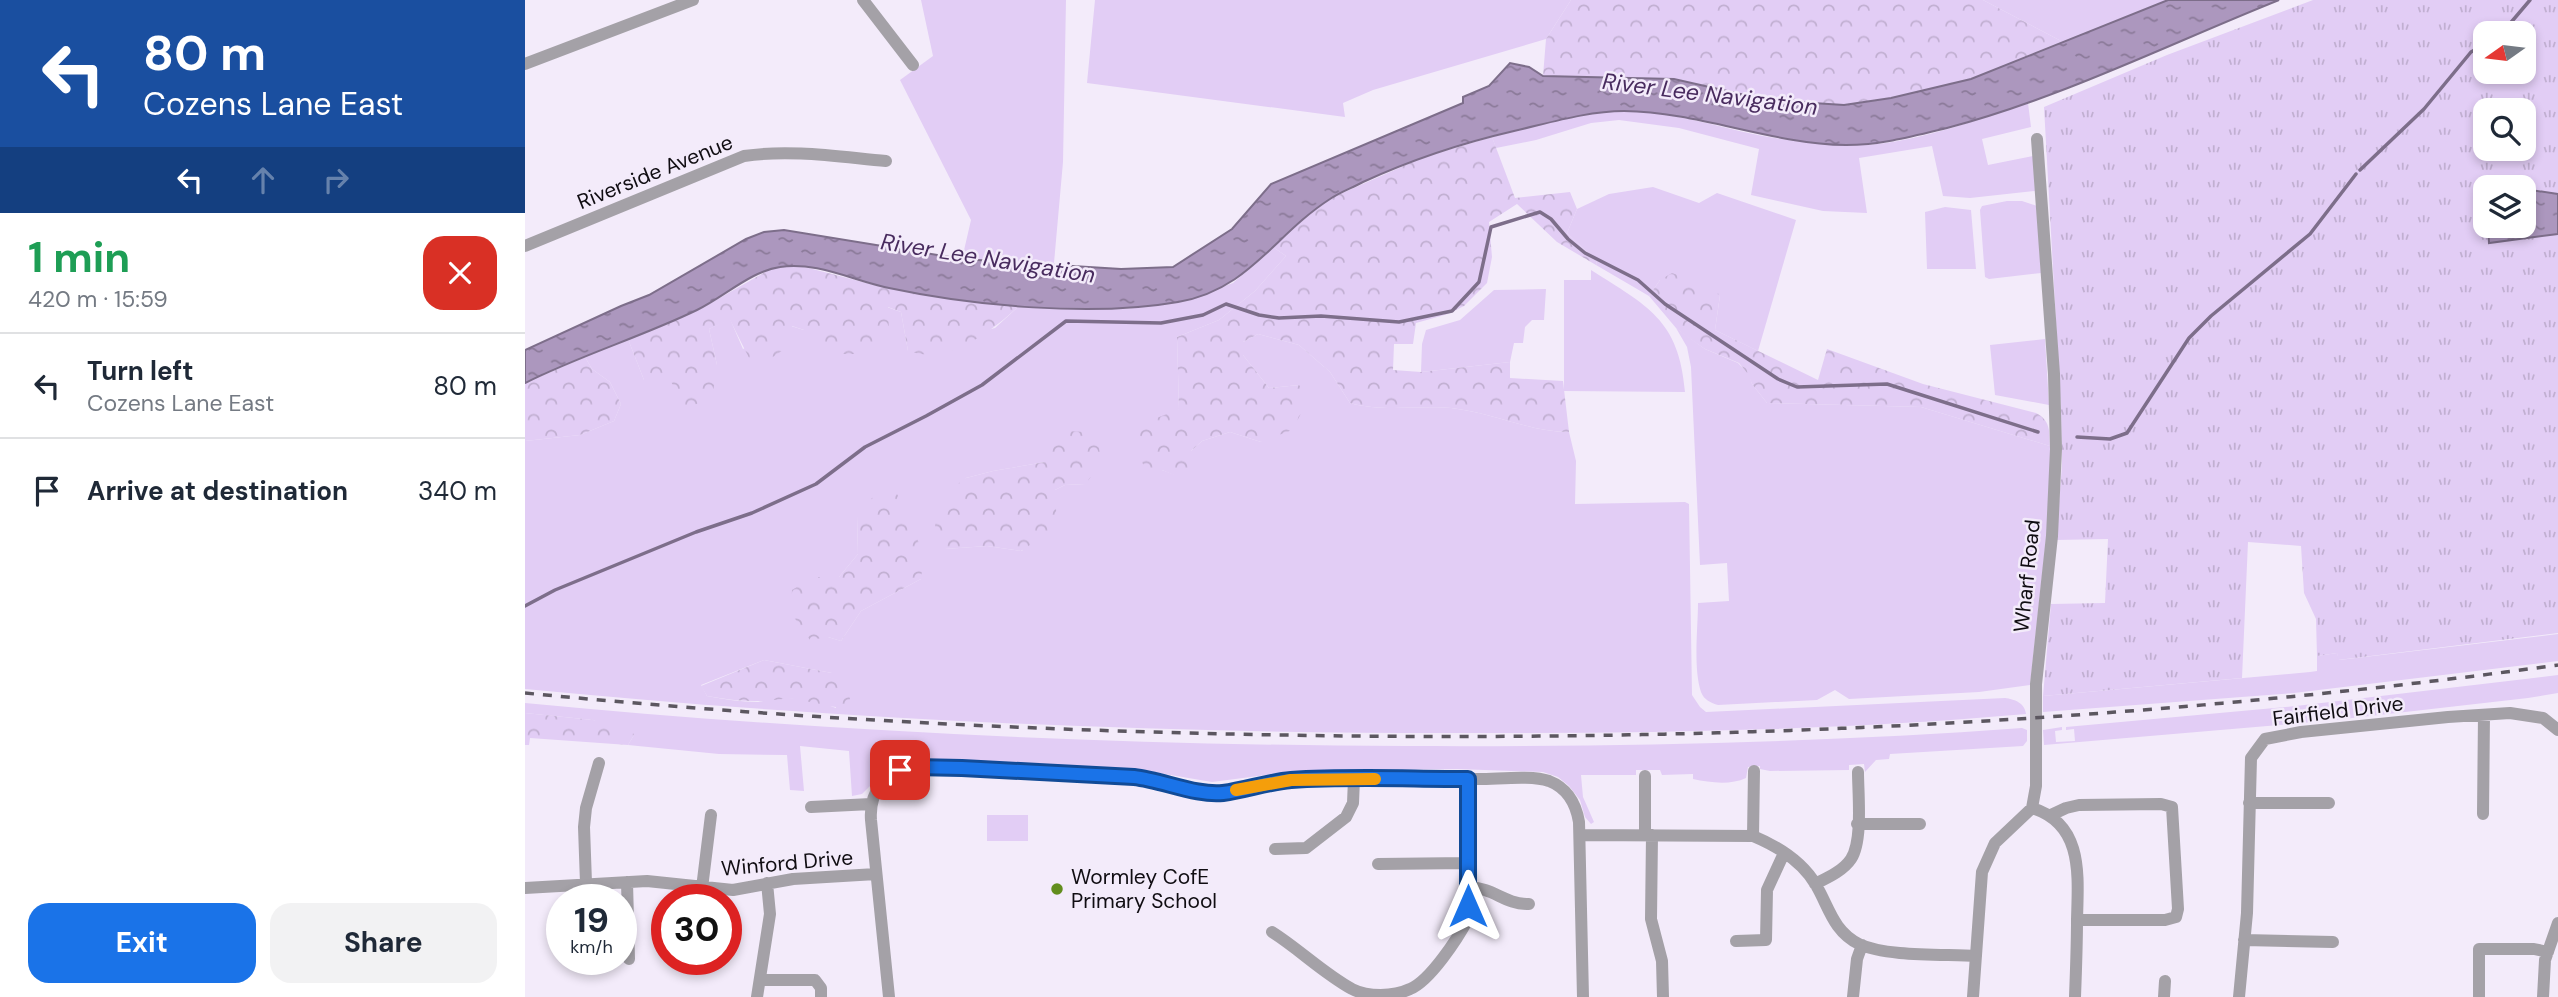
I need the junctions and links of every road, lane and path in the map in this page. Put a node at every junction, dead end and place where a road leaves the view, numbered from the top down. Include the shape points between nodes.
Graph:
1 (693, 0) edge
2 (866, 1) edge
3 (525, 64) edge
4 (913, 65) dead end
5 (2038, 139) dead end
6 (886, 161) dead end
7 (525, 246) edge
8 (2484, 715) junction
9 (2558, 730) edge
10 (599, 762) dead end
11 (1754, 771) dead end
12 (1858, 772) dead end
13 (1645, 776) dead end
14 (1354, 779) junction
15 (1468, 779) junction
16 (2249, 803) junction
17 (2329, 803) dead end
18 (871, 804) junction
19 (811, 807) dead end
20 (2032, 808) junction
21 (2483, 814) dead end
22 (2051, 815) junction
23 (711, 816) dead end
24 (1857, 824) junction
25 (1920, 824) dead end
26 (1580, 835) junction
27 (1648, 835) junction
28 (1753, 836) junction
29 (1275, 849) dead end
30 (1784, 853) junction
31 (1468, 863) junction
32 (1378, 864) dead end
33 (876, 874) junction
34 (627, 882) joint
35 (586, 883) junction
36 (767, 883) junction
37 (676, 884) edge
38 (702, 884) edge
39 (1815, 884) junction
40 (1468, 887) junction
41 (525, 888) edge
42 (742, 888) edge
43 (1529, 904) dead end
44 (2077, 919) junction
45 (2558, 923) edge
46 (1272, 932) dead end
47 (2244, 940) junction
48 (1736, 941) dead end
49 (2333, 942) dead end
50 (1861, 945) junction
51 (2548, 952) junction
52 (1976, 956) junction
53 (759, 980) junction
54 (2165, 981) dead end
55 (757, 997) edge
56 (821, 997) edge
57 (889, 997) edge
58 (1583, 997) edge
59 (1663, 997) edge
60 (1853, 997) edge
61 (1973, 997) edge
62 (2075, 997) edge
63 (2164, 997) edge
64 (2239, 997) edge
65 (2479, 997) edge
66 (2543, 997) edge

1 - 3 street
2 - 4 street
5 - 20 street, Wharf Road via 2056,449 2036,684
6 - 7 street, Riverside Avenue via 785,153 744,156
8 - 9 street, Fairfield Drive via 2539,716
8 - 16 street, Fairfield Drive via 2265,739 2251,758
8 - 21 street
10 - 35 street via 586,808
11 - 28 street
12 - 24 street
13 - 27 street
14 - 15 street
14 - 18 street via 1291,780 1223,793 1134,777 914,767 888,776
14 - 29 street via 1353,803 1346,817 1306,848
15 - 26 street via 1549,782 1573,802
15 - 31 street
16 - 17 street
16 - 47 street, Fairfield Drive
18 - 19 street
18 - 33 street
20 - 22 street
20 - 52 street via 2000,837 1985,862
22 - 44 street via 2074,850
22 - 44 street via 2079,805 2172,807 2176,917
23 - 38 street, Winford Drive
24 - 25 street
24 - 39 street via 1857,845 1851,859
26 - 27 street
26 - 58 street
27 - 28 street
27 - 59 street via 1652,927 1662,961
28 - 30 street
30 - 39 street via 1802,866
30 - 48 street via 1767,890 1766,940
31 - 32 street
31 - 40 street
33 - 36 street, Winford Drive
33 - 57 street
34 - 35 street, Winford Drive
34 - 37 street, Winford Drive
35 - 41 street, Winford Drive
36 - 42 street, Winford Drive
36 - 53 street via 770,914
39 - 50 street via 1836,925
40 - 43 street via 1487,889 1510,903
40 - 46 street via 1468,919 1461,933 1422,981 1397,993 1366,994 1353,989
44 - 62 street
45 - 51 street
47 - 49 street
47 - 64 street, Fairfield Drive
50 - 52 street
50 - 60 street
51 - 65 street via 2479,949
51 - 66 street
52 - 61 street
53 - 55 street
53 - 56 street via 815,980
54 - 63 street

